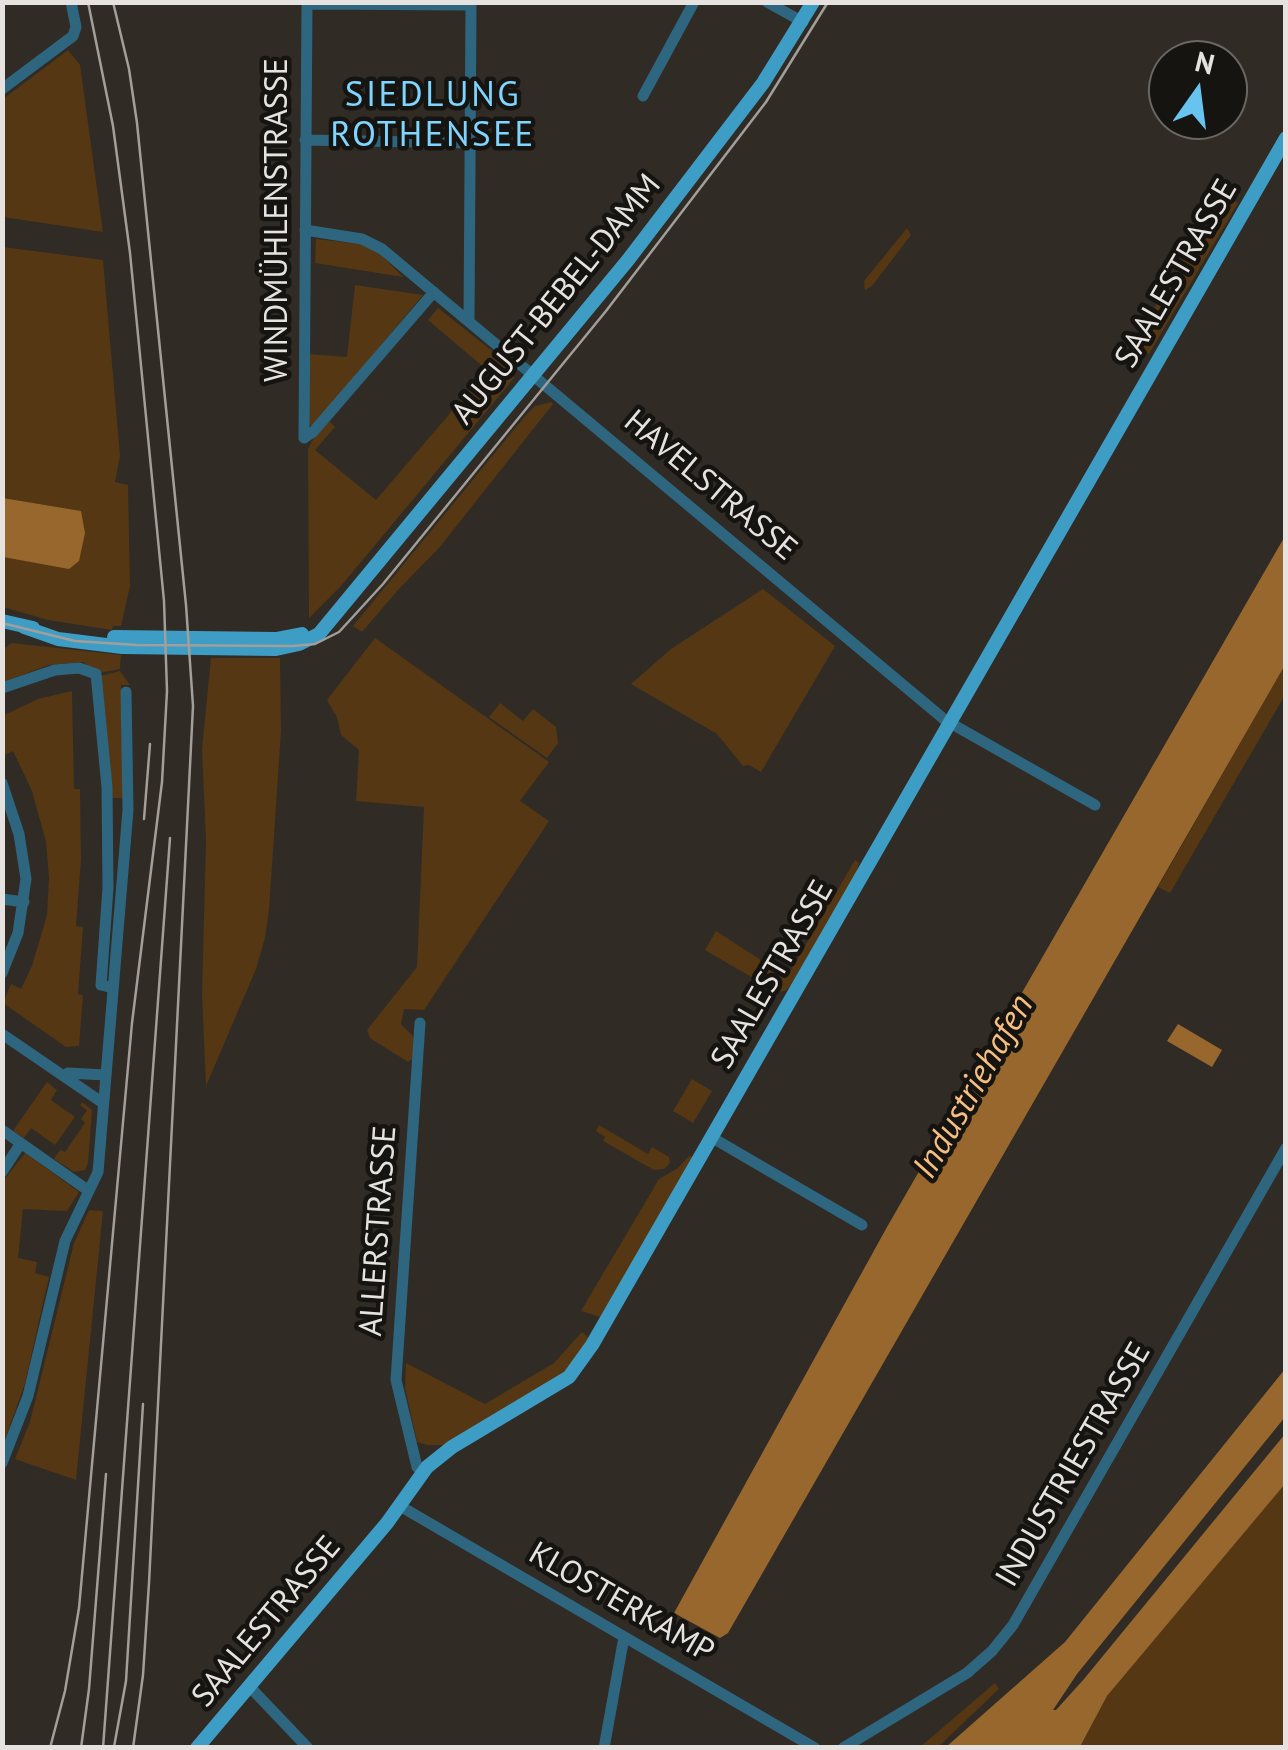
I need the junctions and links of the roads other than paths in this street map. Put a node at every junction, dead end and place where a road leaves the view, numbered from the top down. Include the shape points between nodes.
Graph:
1 (71, 2) edge
2 (694, 2) edge
3 (767, 2) edge
4 (813, 2) edge
5 (307, 3) edge
6 (803, 22) junction
7 (2, 71) edge
8 (7, 85) edge
9 (643, 96) dead end
10 (1286, 138) edge
11 (305, 140) junction
12 (472, 143) junction
13 (305, 230) junction
14 (434, 292) junction
15 (469, 320) junction
16 (533, 375) junction
17 (2, 621) edge
18 (2, 688) edge
19 (126, 692) dead end
20 (950, 724) junction
21 (2, 783) edge
22 (1094, 805) dead end
23 (108, 888) junction
24 (123, 889) junction
25 (2, 899) edge
26 (24, 902) junction
27 (2, 973) edge
28 (114, 988) junction
29 (420, 1022) dead end
30 (2, 1034) edge
31 (106, 1075) junction
32 (64, 1076) junction
33 (103, 1103) junction
34 (2, 1130) edge
35 (712, 1138) junction
36 (21, 1143) junction
37 (1286, 1148) edge
38 (2, 1172) edge
39 (89, 1191) junction
40 (862, 1224) dead end
41 (412, 1442) junction
42 (438, 1458) junction
43 (2, 1463) edge
44 (423, 1472) junction
45 (400, 1506) junction
46 (624, 1637) junction
47 (249, 1686) junction
48 (197, 1748) edge
49 (308, 1748) edge
50 (604, 1748) edge
51 (815, 1748) edge
52 (843, 1748) edge

1 - 8 street via 72,38
2 - 9 street
3 - 6 street
4 - 6 main road, AUGUST-BEBEL-DAMM
5 - 11 street, WINDMÜHLENSTRASSE
5 - 12 street via 471,5
6 - 16 main road, AUGUST-BEBEL-DAMM via 694,174
7 - 8 street
10 - 20 main road, SAALESTRASSE
11 - 12 street
11 - 13 street, WINDMÜHLENSTRASSE
12 - 15 street
13 - 14 street, HAVELSTRASSE via 374,244
13 - 14 street, WINDMÜHLENSTRASSE via 304,438
14 - 15 street, HAVELSTRASSE
15 - 16 street, HAVELSTRASSE
16 - 17 main road, AUGUST-BEBEL-DAMM via 319,634 74,643
16 - 20 street, HAVELSTRASSE
18 - 23 street via 55,670 96,674
19 - 24 street
20 - 22 street, HAVELSTRASSE
20 - 35 main road, SAALESTRASSE
21 - 26 street via 23,848
23 - 24 street
23 - 28 street via 101,986
24 - 28 street
25 - 26 street
26 - 27 street
28 - 31 street
29 - 41 street, ALLERSTRASSE via 396,1380
30 - 32 street
31 - 32 street
31 - 33 street
32 - 33 street
33 - 39 street via 99,1164
34 - 36 street
35 - 40 street
35 - 42 main road, SAALESTRASSE via 569,1377
36 - 38 street
36 - 39 street
37 - 52 street, INDUSTRIESTRASSE via 1013,1625 967,1672
39 - 43 street via 65,1241 28,1396
41 - 42 street
41 - 44 street, ALLERSTRASSE
42 - 44 main road, SAALESTRASSE
44 - 45 main road, SAALESTRASSE
45 - 46 street, KLOSTERKAMP
45 - 47 main road, SAALESTRASSE
46 - 50 street
46 - 51 street, KLOSTERKAMP
47 - 48 main road, SAALESTRASSE
47 - 49 street

